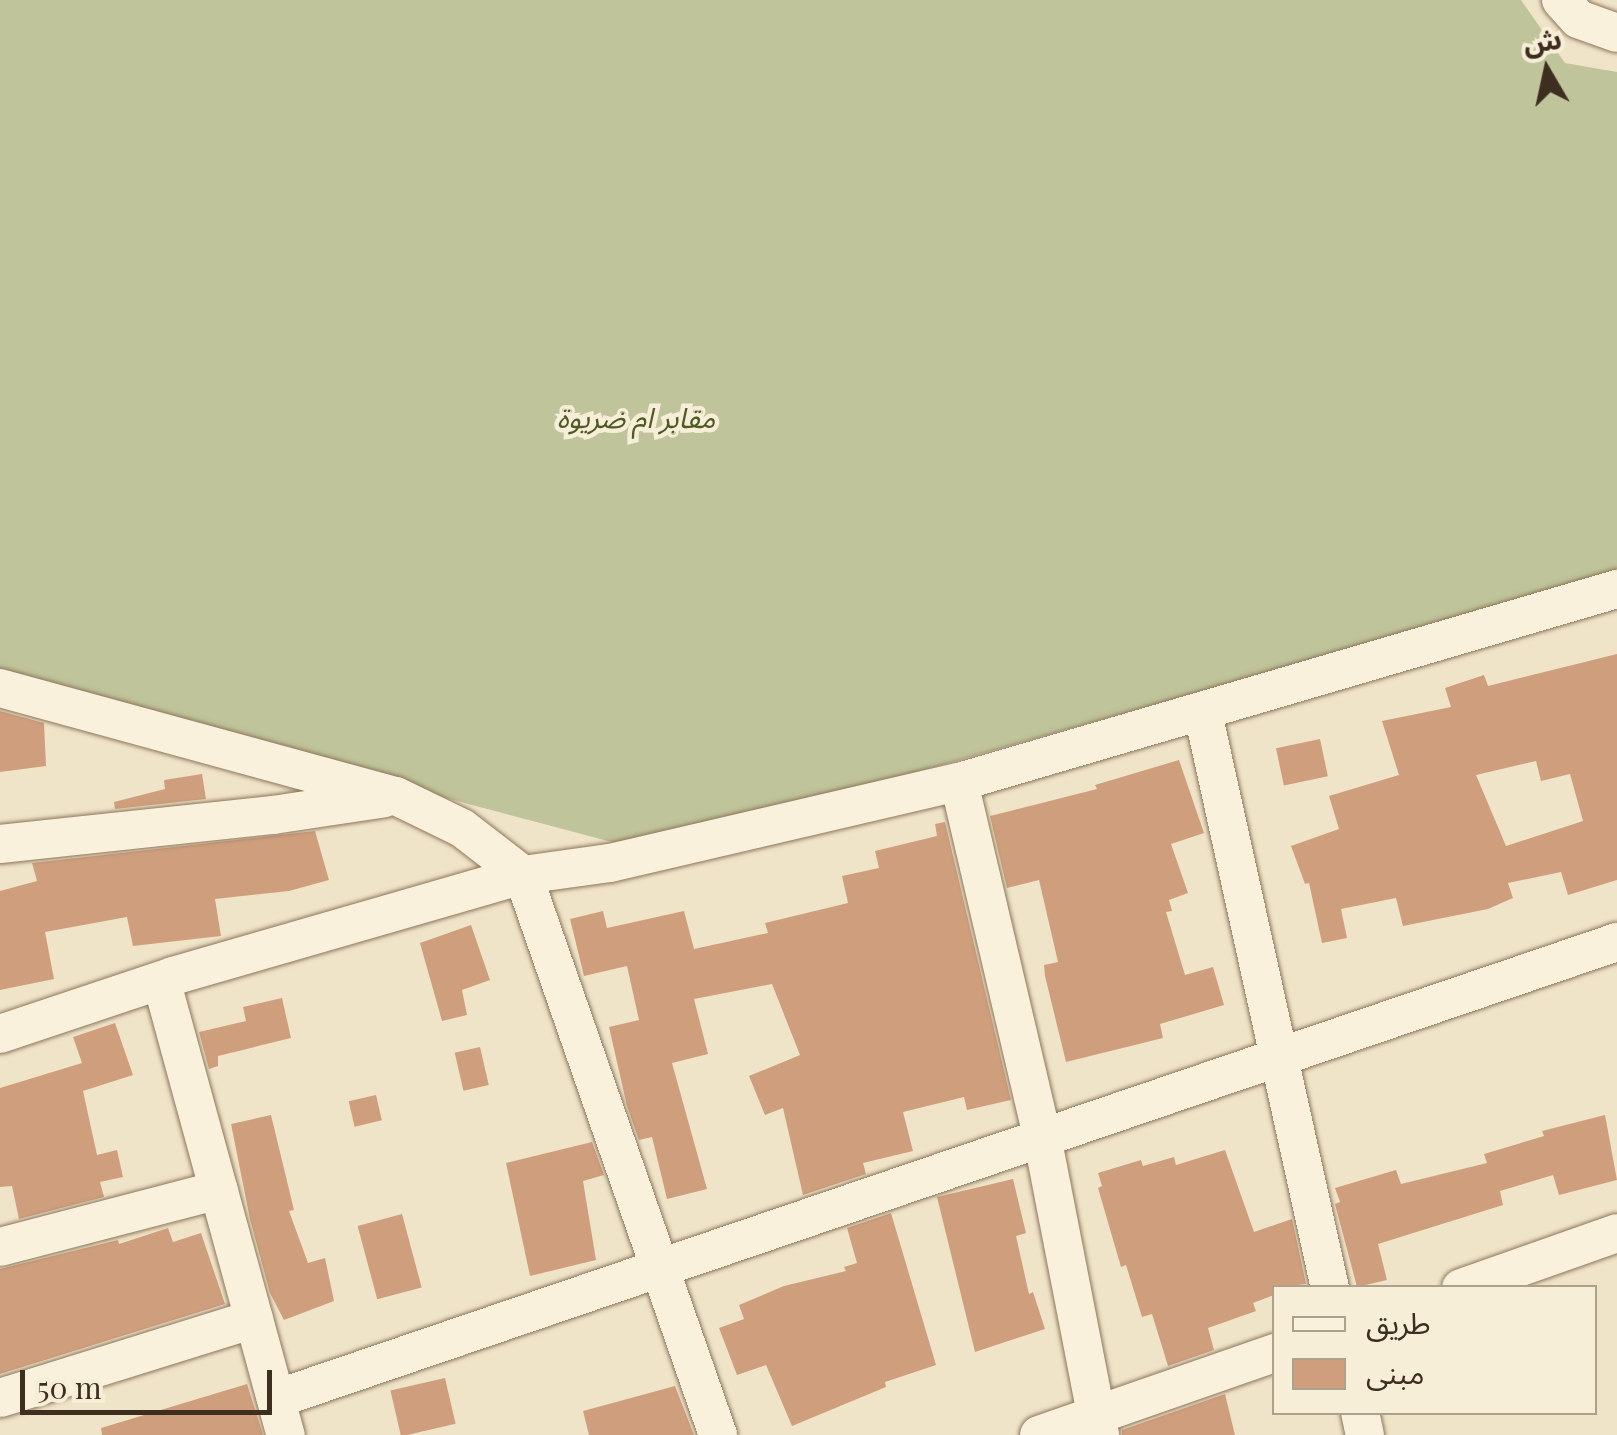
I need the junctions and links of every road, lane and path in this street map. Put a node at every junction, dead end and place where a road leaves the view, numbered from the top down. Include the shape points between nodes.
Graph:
1 (1561, 0) edge
2 (1617, 33) edge
3 (1617, 588) edge
4 (0, 688) edge
5 (1204, 713) junction
6 (959, 782) junction
7 (396, 796) junction
8 (0, 844) edge
9 (523, 875) junction
10 (1617, 942) edge
11 (162, 983) junction
12 (0, 1034) edge
13 (1279, 1058) junction
14 (1042, 1136) junction
15 (219, 1190) junction
16 (1617, 1233) edge
17 (0, 1246) edge
18 (660, 1266) junction
19 (1329, 1285) edge
20 (1470, 1285) edge
21 (254, 1319) junction
22 (1272, 1354) edge
23 (0, 1398) edge
24 (276, 1399) junction
25 (1098, 1426) edge
26 (286, 1435) edge
27 (718, 1435) edge
28 (1040, 1435) edge

1 - 2 street via 1578,19
3 - 5 street
4 - 7 street
5 - 6 street
5 - 13 street
6 - 9 street via 610,863
6 - 14 street
7 - 8 street via 273,816
7 - 9 street via 462,828
9 - 11 street
9 - 18 street
10 - 13 street
11 - 12 street
11 - 15 street
13 - 14 street
13 - 19 street
14 - 18 street
14 - 25 street
15 - 17 street
15 - 21 street
16 - 20 street
18 - 24 street
18 - 27 street
21 - 23 street
21 - 24 street
22 - 25 street
24 - 26 street
25 - 28 street

